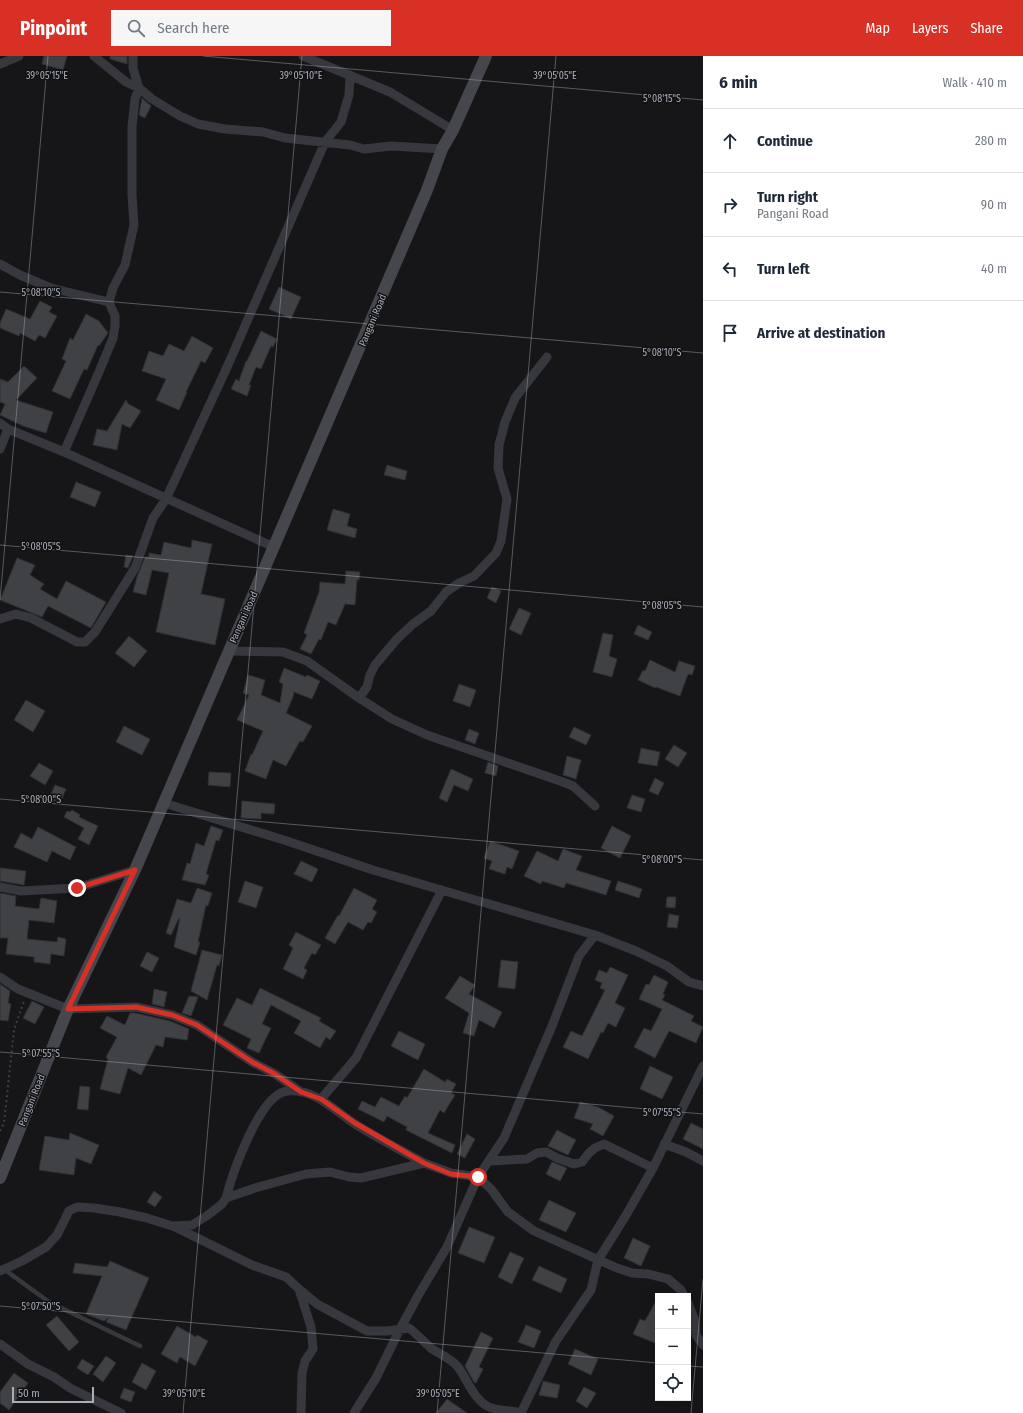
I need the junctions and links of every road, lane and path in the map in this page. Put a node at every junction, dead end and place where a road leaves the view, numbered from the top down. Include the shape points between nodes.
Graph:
1 (4, 56) edge
2 (19, 56) edge
3 (94, 56) edge
4 (133, 56) edge
5 (303, 56) edge
6 (486, 56) edge
7 (0, 64) edge
8 (350, 75) junction
9 (139, 88) junction
10 (453, 130) junction
11 (326, 142) junction
12 (442, 149) junction
13 (0, 264) edge
14 (109, 302) junction
15 (547, 357) dead end
16 (0, 423) edge
17 (8, 429) junction
18 (0, 449) edge
19 (64, 452) junction
20 (166, 499) junction
21 (274, 547) junction
22 (0, 619) edge
23 (228, 651) junction
24 (359, 698) junction
25 (164, 803) junction
26 (595, 806) dead end
27 (135, 870) junction
28 (0, 887) edge
29 (442, 890) junction
30 (595, 935) junction
31 (0, 977) edge
32 (703, 986) edge
33 (28, 992) junction
34 (68, 1009) junction
35 (703, 1066) edge
36 (301, 1092) junction
37 (321, 1099) junction
38 (0, 1131) edge
39 (664, 1144) junction
40 (489, 1161) junction
41 (703, 1161) edge
42 (424, 1163) junction
43 (653, 1168) junction
44 (478, 1177) junction
45 (0, 1178) edge
46 (226, 1198) junction
47 (172, 1226) junction
48 (598, 1260) junction
49 (2, 1271) edge
50 (299, 1289) junction
51 (682, 1293) edge
52 (691, 1311) edge
53 (400, 1328) junction
54 (0, 1344) edge
55 (703, 1345) edge
56 (140, 1346) dead end
57 (120, 1413) edge
58 (301, 1413) edge
59 (354, 1413) edge

1 - 7 street
2 - 7 street
3 - 9 street via 126,82
4 - 9 street via 132,68
5 - 8 street
6 - 10 main road, Pangani Road
8 - 10 street via 390,92
8 - 11 street via 349,95 341,122
9 - 11 street via 152,99 198,124
9 - 14 street via 132,127 134,225 125,265
10 - 12 main road, Pangani Road
11 - 12 street via 364,149 391,146
11 - 20 street
12 - 21 main road, Pangani Road via 428,190
13 - 14 street via 51,288
14 - 19 street via 115,316 113,338
15 - 24 street via 515,398 499,445 498,468 507,498 501,541 496,553 474,576 446,592 431,611 397,639 375,665
16 - 17 street
17 - 18 street
17 - 19 street
19 - 20 street
20 - 21 street
20 - 22 street via 153,518 135,568 85,642 77,642 31,618 16,614
21 - 23 main road, Pangani Road
23 - 24 street via 283,652 307,661
23 - 25 main road, Pangani Road
24 - 26 street via 392,719 427,735 573,786
25 - 27 main road, Pangani Road
25 - 29 street
27 - 28 street via 77,888 21,891
27 - 34 main road, Pangani Road
29 - 30 street
29 - 37 street via 356,1058
30 - 32 street via 642,954 667,966 689,982
30 - 40 street via 578,956 534,1069 504,1138
31 - 33 street via 18,989
33 - 34 street
33 - 38 path via 14,1030 4,1123
34 - 36 street via 136,1007 172,1015 197,1025
34 - 45 main road, Pangani Road
35 - 39 street
36 - 37 street
36 - 46 street via 287,1091 275,1096 263,1111 240,1157
37 - 42 street via 355,1123
39 - 41 street
39 - 43 street
40 - 43 street via 527,1159 537,1153 546,1152 574,1164 582,1162 595,1148 604,1144
40 - 44 street
42 - 44 street via 451,1174
42 - 46 street via 361,1178 330,1172 306,1174
43 - 48 street
44 - 48 street via 491,1189 508,1212 534,1230
44 - 53 street via 447,1247
46 - 47 street via 222,1204 192,1225
47 - 49 street via 120,1212 77,1207 69,1210 58,1235 46,1247
47 - 50 street via 252,1265 286,1277
48 - 51 street via 632,1273 668,1279
48 - 53 street via 591,1290 556,1341 521,1413 488,1407 480,1400 457,1365 431,1348 409,1328
49 - 56 lane via 49,1302
50 - 53 street via 317,1304 367,1331
50 - 58 street via 312,1327 312,1349 302,1373
52 - 55 street via 696,1335
53 - 59 street via 376,1378
54 - 57 street via 28,1364

